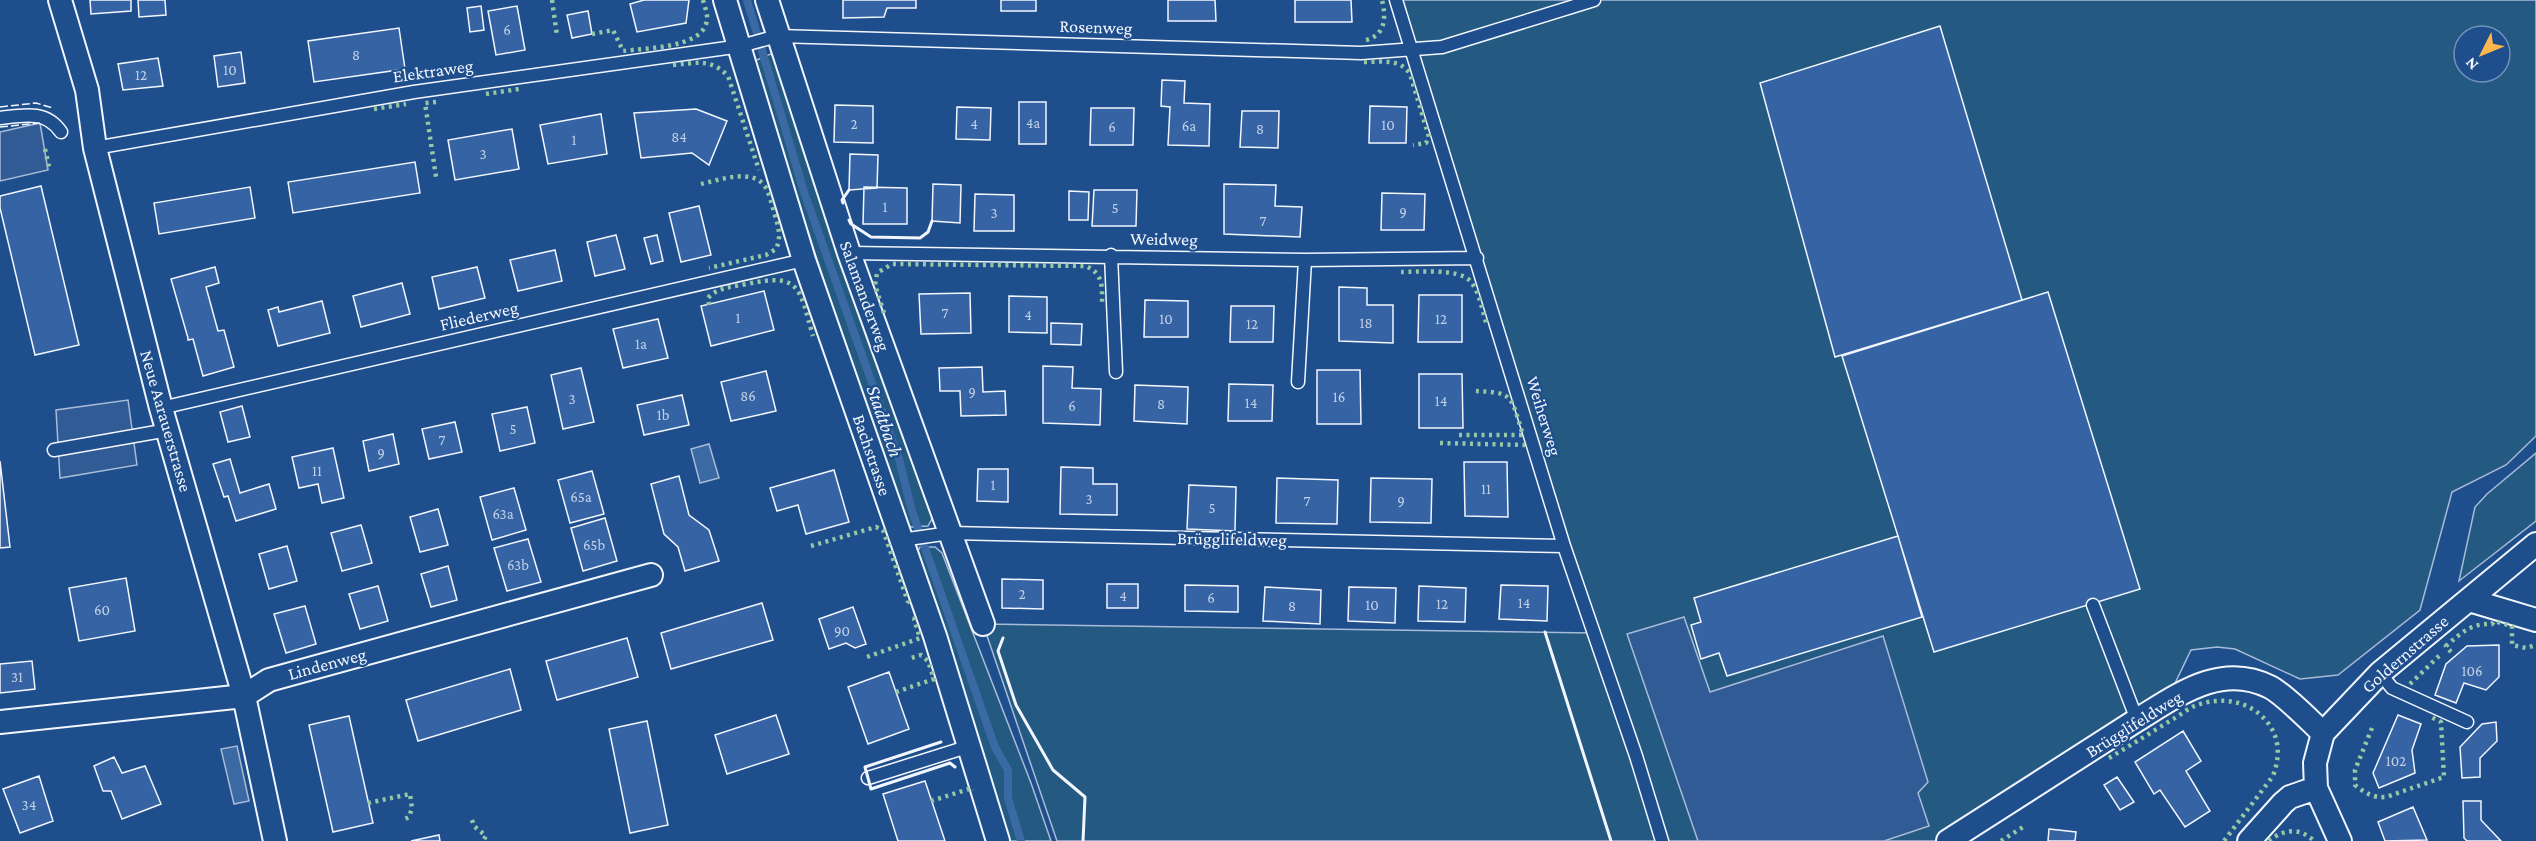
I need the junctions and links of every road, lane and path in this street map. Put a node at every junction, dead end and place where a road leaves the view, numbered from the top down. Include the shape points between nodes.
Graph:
1 (60, 0) edge
2 (725, 0) edge
3 (767, 0) edge
4 (1396, 0) edge
5 (1594, 0) edge
6 (776, 37) junction
7 (741, 46) junction
8 (1413, 50) junction
9 (0, 118) edge
10 (60, 132) dead end
11 (95, 148) junction
12 (849, 253) junction
13 (1111, 255) junction
14 (1477, 258) junction
15 (804, 260) junction
16 (1305, 260) junction
17 (1116, 372) dead end
18 (1298, 382) dead end
19 (161, 408) junction
20 (168, 430) junction
21 (54, 450) dead end
22 (945, 533) junction
23 (905, 538) junction
24 (2536, 544) edge
25 (1564, 546) junction
26 (651, 575) dead end
27 (2469, 600) junction
28 (2093, 605) dead end
29 (2536, 620) edge
30 (983, 624) dead end
31 (2380, 673) junction
32 (244, 696) junction
33 (2137, 720) junction
34 (0, 722) edge
35 (2467, 722) dead end
36 (2323, 733) junction
37 (970, 746) junction
38 (868, 778) dead end
39 (2316, 788) junction
40 (275, 841) edge
41 (998, 841) edge
42 (1662, 841) edge
43 (1948, 841) edge
44 (2249, 841) edge
45 (2340, 841) edge

1 - 11 street, Neue Aarauerstrasse via 87,90
2 - 7 street, Bachstrasse
3 - 6 street, Salamanderweg
4 - 8 lane, Weiherweg
5 - 8 lane, Rosenweg via 1442,47
6 - 7 lane, Elektraweg
6 - 8 lane, Rosenweg via 1361,53
6 - 12 street, Salamanderweg
7 - 11 lane, Elektraweg via 414,92
7 - 15 street, Bachstrasse
8 - 14 lane, Weiherweg
9 - 10 lane via 38,114 54,122
11 - 19 street, Neue Aarauerstrasse
12 - 13 lane, Weidweg
12 - 22 street, Salamanderweg
13 - 16 lane, Weidweg
13 - 17 lane
14 - 16 lane, Weidweg
14 - 25 lane, Weiherweg
15 - 19 lane, Fliederweg
15 - 23 street, Bachstrasse
16 - 18 lane
19 - 20 street, Neue Aarauerstrasse
20 - 21 lane
20 - 32 street, Neue Aarauerstrasse
22 - 23 lane, Brügglifeldweg
22 - 25 lane, Brügglifeldweg
22 - 30 street, Salamanderweg
23 - 37 street, Bachstrasse
24 - 27 street, Goldernstrasse
25 - 42 lane, Weiherweg
26 - 32 street, Lindenweg via 269,680
27 - 29 street
27 - 31 street, Goldernstrasse
28 - 33 lane
31 - 35 lane via 2392,688
31 - 36 street, Goldernstrasse
32 - 34 street, Lindenweg
32 - 40 street, Neue Aarauerstrasse
33 - 36 street, Brügglifeldweg via 2201,684 2226,677 2245,678 2271,688
33 - 43 street, Brügglifeldweg
36 - 39 street, Goldernstrasse via 2315,763
37 - 38 lane
37 - 41 street, Bachstrasse
39 - 44 street via 2290,797
39 - 45 street

